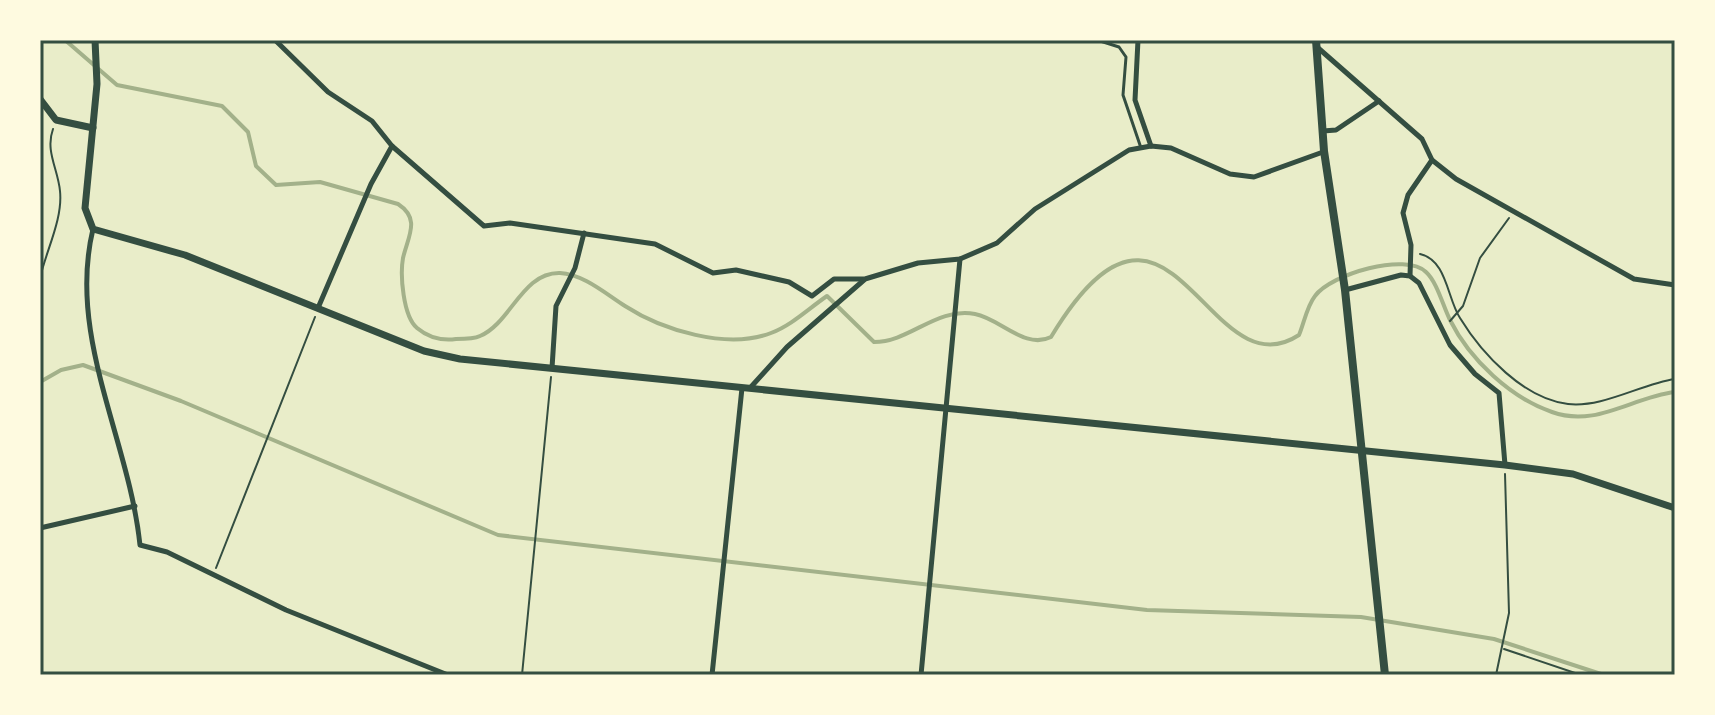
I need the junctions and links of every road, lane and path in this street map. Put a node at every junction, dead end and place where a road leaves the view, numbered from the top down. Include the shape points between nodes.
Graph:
1 (95, 40) edge
2 (275, 40) edge
3 (1097, 40) edge
4 (1138, 40) edge
5 (1316, 43) edge
6 (40, 99) edge
7 (1379, 101) junction
8 (56, 120) junction
9 (93, 128) junction
10 (1323, 131) junction
11 (392, 146) junction
12 (1151, 146) junction
13 (1141, 148) junction
14 (1324, 151) junction
15 (1432, 160) junction
16 (1515, 211) junction
17 (93, 229) junction
18 (584, 233) junction
19 (1411, 253) junction
20 (960, 259) junction
21 (1410, 276) junction
22 (40, 278) edge
23 (865, 279) junction
24 (1675, 285) edge
25 (1345, 290) junction
26 (318, 308) junction
27 (1458, 316) junction
28 (552, 368) junction
29 (1675, 379) edge
30 (746, 388) junction
31 (948, 408) junction
32 (1361, 451) junction
33 (1505, 465) junction
34 (135, 506) junction
35 (1675, 508) edge
36 (40, 528) edge
37 (214, 573) junction
38 (1504, 649) junction
39 (448, 675) edge
40 (522, 675) edge
41 (712, 675) edge
42 (921, 675) edge
43 (1385, 675) edge
44 (1496, 675) edge
45 (1581, 675) edge

1 - 9 street
2 - 11 street via 328,92 372,121
3 - 13 lane via 1119,47 1126,57 1123,95
4 - 12 street via 1135,100
5 - 7 street
5 - 10 main road
6 - 8 street
7 - 10 street via 1336,130
7 - 15 street via 1422,139
8 - 9 street
8 - 22 path via 48,141 61,192
9 - 17 street via 85,208
10 - 14 main road
11 - 18 street via 484,226 510,223
11 - 26 street
12 - 13 street
12 - 14 street via 1193,156 1230,174 1254,177
13 - 20 street via 1105,163 1035,209 997,243
14 - 25 main road
15 - 16 street
15 - 19 street via 1408,195 1403,213
16 - 24 street via 1634,279
16 - 27 path via 1480,258
17 - 26 street via 185,255
17 - 34 street via 85,286 93,351
18 - 23 street via 655,244 713,273 736,270 789,282 812,296 834,279
18 - 28 street via 575,268 556,306
19 - 21 street
19 - 27 path via 1435,262
20 - 23 street via 918,263
20 - 31 street
21 - 25 street
21 - 33 street via 1419,283 1450,345 1499,393
23 - 30 street
25 - 32 main road
26 - 28 street via 424,351
26 - 37 path
27 - 29 path via 1505,370 1532,391 1559,401 1585,403
28 - 30 street
28 - 40 path
30 - 31 street
30 - 41 street
31 - 32 street
31 - 42 street
32 - 33 street
32 - 43 main road
33 - 35 street via 1586,478
33 - 38 path via 1509,565
34 - 36 street
34 - 37 street via 140,545
37 - 39 street via 286,610
38 - 44 path
38 - 45 path

